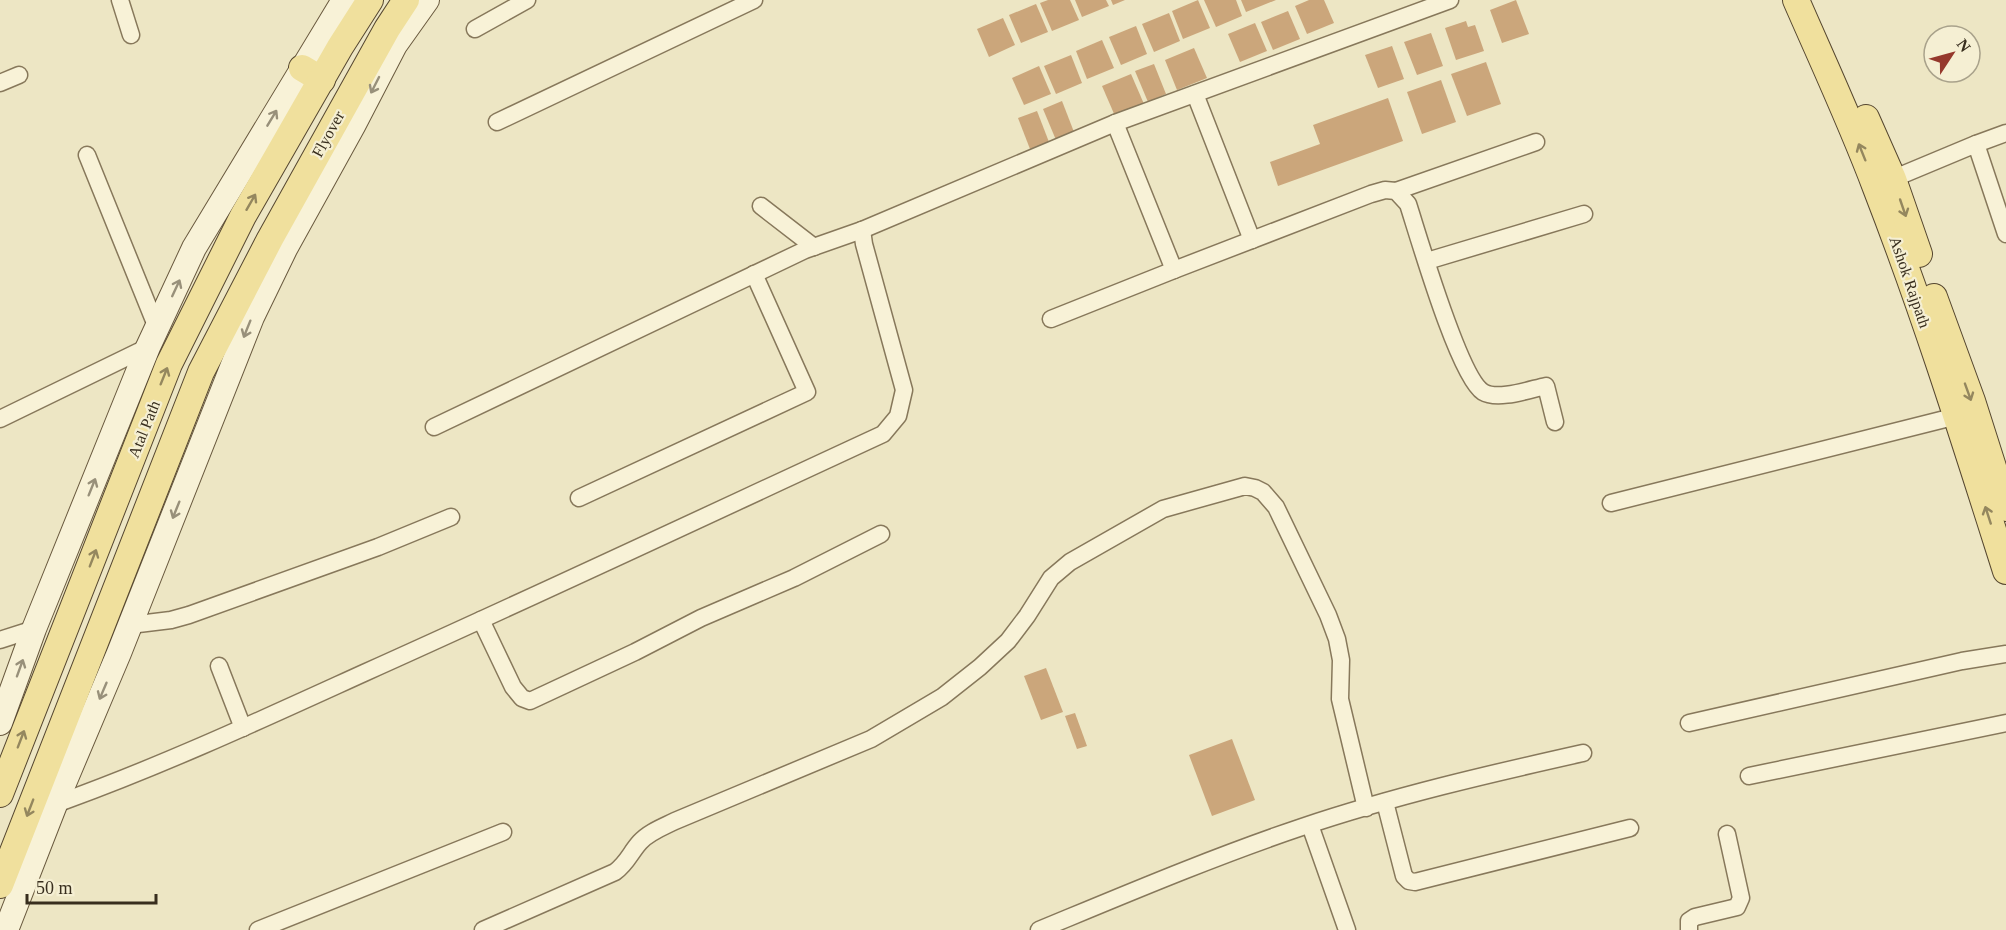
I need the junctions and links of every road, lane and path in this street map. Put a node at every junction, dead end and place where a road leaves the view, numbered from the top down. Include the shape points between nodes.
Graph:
1 (120, 0) edge
2 (344, 0) edge
3 (370, 0) edge
4 (406, 0) edge
5 (427, 0) edge
6 (528, 0) edge
7 (754, 0) edge
8 (1450, 0) edge
9 (1796, 0) edge
10 (1814, 0) edge
11 (1414, 6) edge
12 (475, 29) dead end
13 (131, 35) dead end
14 (312, 74) junction
15 (19, 75) dead end
16 (0, 83) edge
17 (1194, 94) junction
18 (497, 122) dead end
19 (1115, 123) junction
20 (2006, 133) edge
21 (1536, 142) dead end
22 (1976, 144) junction
23 (87, 155) dead end
24 (1884, 182) junction
25 (1396, 191) junction
26 (760, 206) dead end
27 (1584, 214) dead end
28 (862, 230) junction
29 (2006, 234) edge
30 (1252, 240) junction
31 (814, 247) junction
32 (1427, 261) junction
33 (1174, 270) junction
34 (263, 273) junction
35 (754, 274) junction
36 (1051, 319) dead end
37 (153, 337) junction
38 (1957, 416) junction
39 (0, 419) edge
40 (1555, 422) dead end
41 (434, 428) dead end
42 (1991, 464) edge
43 (579, 498) dead end
44 (1611, 503) dead end
45 (2006, 508) edge
46 (451, 517) dead end
47 (881, 534) dead end
48 (2006, 571) edge
49 (481, 620) junction
50 (130, 625) junction
51 (34, 629) junction
52 (0, 640) edge
53 (2006, 654) edge
54 (219, 666) dead end
55 (0, 723) edge
56 (1689, 723) dead end
57 (2006, 723) edge
58 (243, 728) junction
59 (1583, 753) dead end
60 (1749, 776) dead end
61 (0, 794) edge
62 (56, 802) junction
63 (1386, 802) junction
64 (1366, 808) junction
65 (1310, 825) junction
66 (1630, 828) dead end
67 (503, 832) dead end
68 (1727, 834) dead end
69 (0, 885) edge
70 (6, 930) edge
71 (258, 930) edge
72 (483, 930) edge
73 (1039, 930) edge
74 (1347, 930) edge
75 (1689, 930) edge

1 - 13 street
2 - 14 street
3 - 14 main road via 340,47
4 - 34 main road, Flyover via 270,239
5 -> 34 street via 395,45
6 - 12 street
7 - 18 street
8 - 11 street
24 -> 9 main road, Ashok Rajpath via 1843,106
10 - 24 main road, Ashok Rajpath
11 - 17 street
37 -> 14 street via 194,248
61 -> 14 main road, Atal Path via 169,364
15 - 16 street
17 - 19 street
17 - 30 street
19 - 28 street
19 - 33 street
20 - 22 street
21 - 25 street
22 - 24 street
22 - 29 street
23 - 37 street
24 - 38 main road, Ashok Rajpath
24 -> 42 main road, Ashok Rajpath
25 - 30 street via 1371,194
25 - 32 street via 1408,204
26 - 31 street
27 - 32 street
28 - 31 street
28 - 49 street via 904,390 898,416 883,434
30 - 33 street
31 - 35 street
32 - 40 street via 1457,350 1482,392 1494,396 1546,386
33 - 36 street
34 -> 50 street via 252,317
34 -> 69 main road, Flyover via 201,372
35 - 41 street
35 - 43 street via 807,392
37 - 39 street
51 -> 37 street
38 - 42 main road, Ashok Rajpath
38 - 44 street
42 - 45 main road, Ashok Rajpath
48 -> 42 main road, Ashok Rajpath
46 - 50 street via 189,615
47 - 49 street via 530,701 513,687
49 - 58 street
50 -> 62 street
51 - 52 street
55 -> 51 street
53 - 56 street
54 - 58 street
57 - 60 street
58 - 62 street via 133,775
59 - 63 street
62 - 70 street
63 - 64 street
63 - 66 street via 1404,876 1415,882
64 - 65 street
64 - 72 street via 1340,699 1341,660 1328,615 1276,507 1263,492 1245,486 1163,509 1070,562 1051,578 1008,641 980,667 942,697 871,739 650,833 615,872
65 - 73 street
65 - 74 street
67 - 71 street
68 - 75 street via 1740,903 1695,917 1689,921

